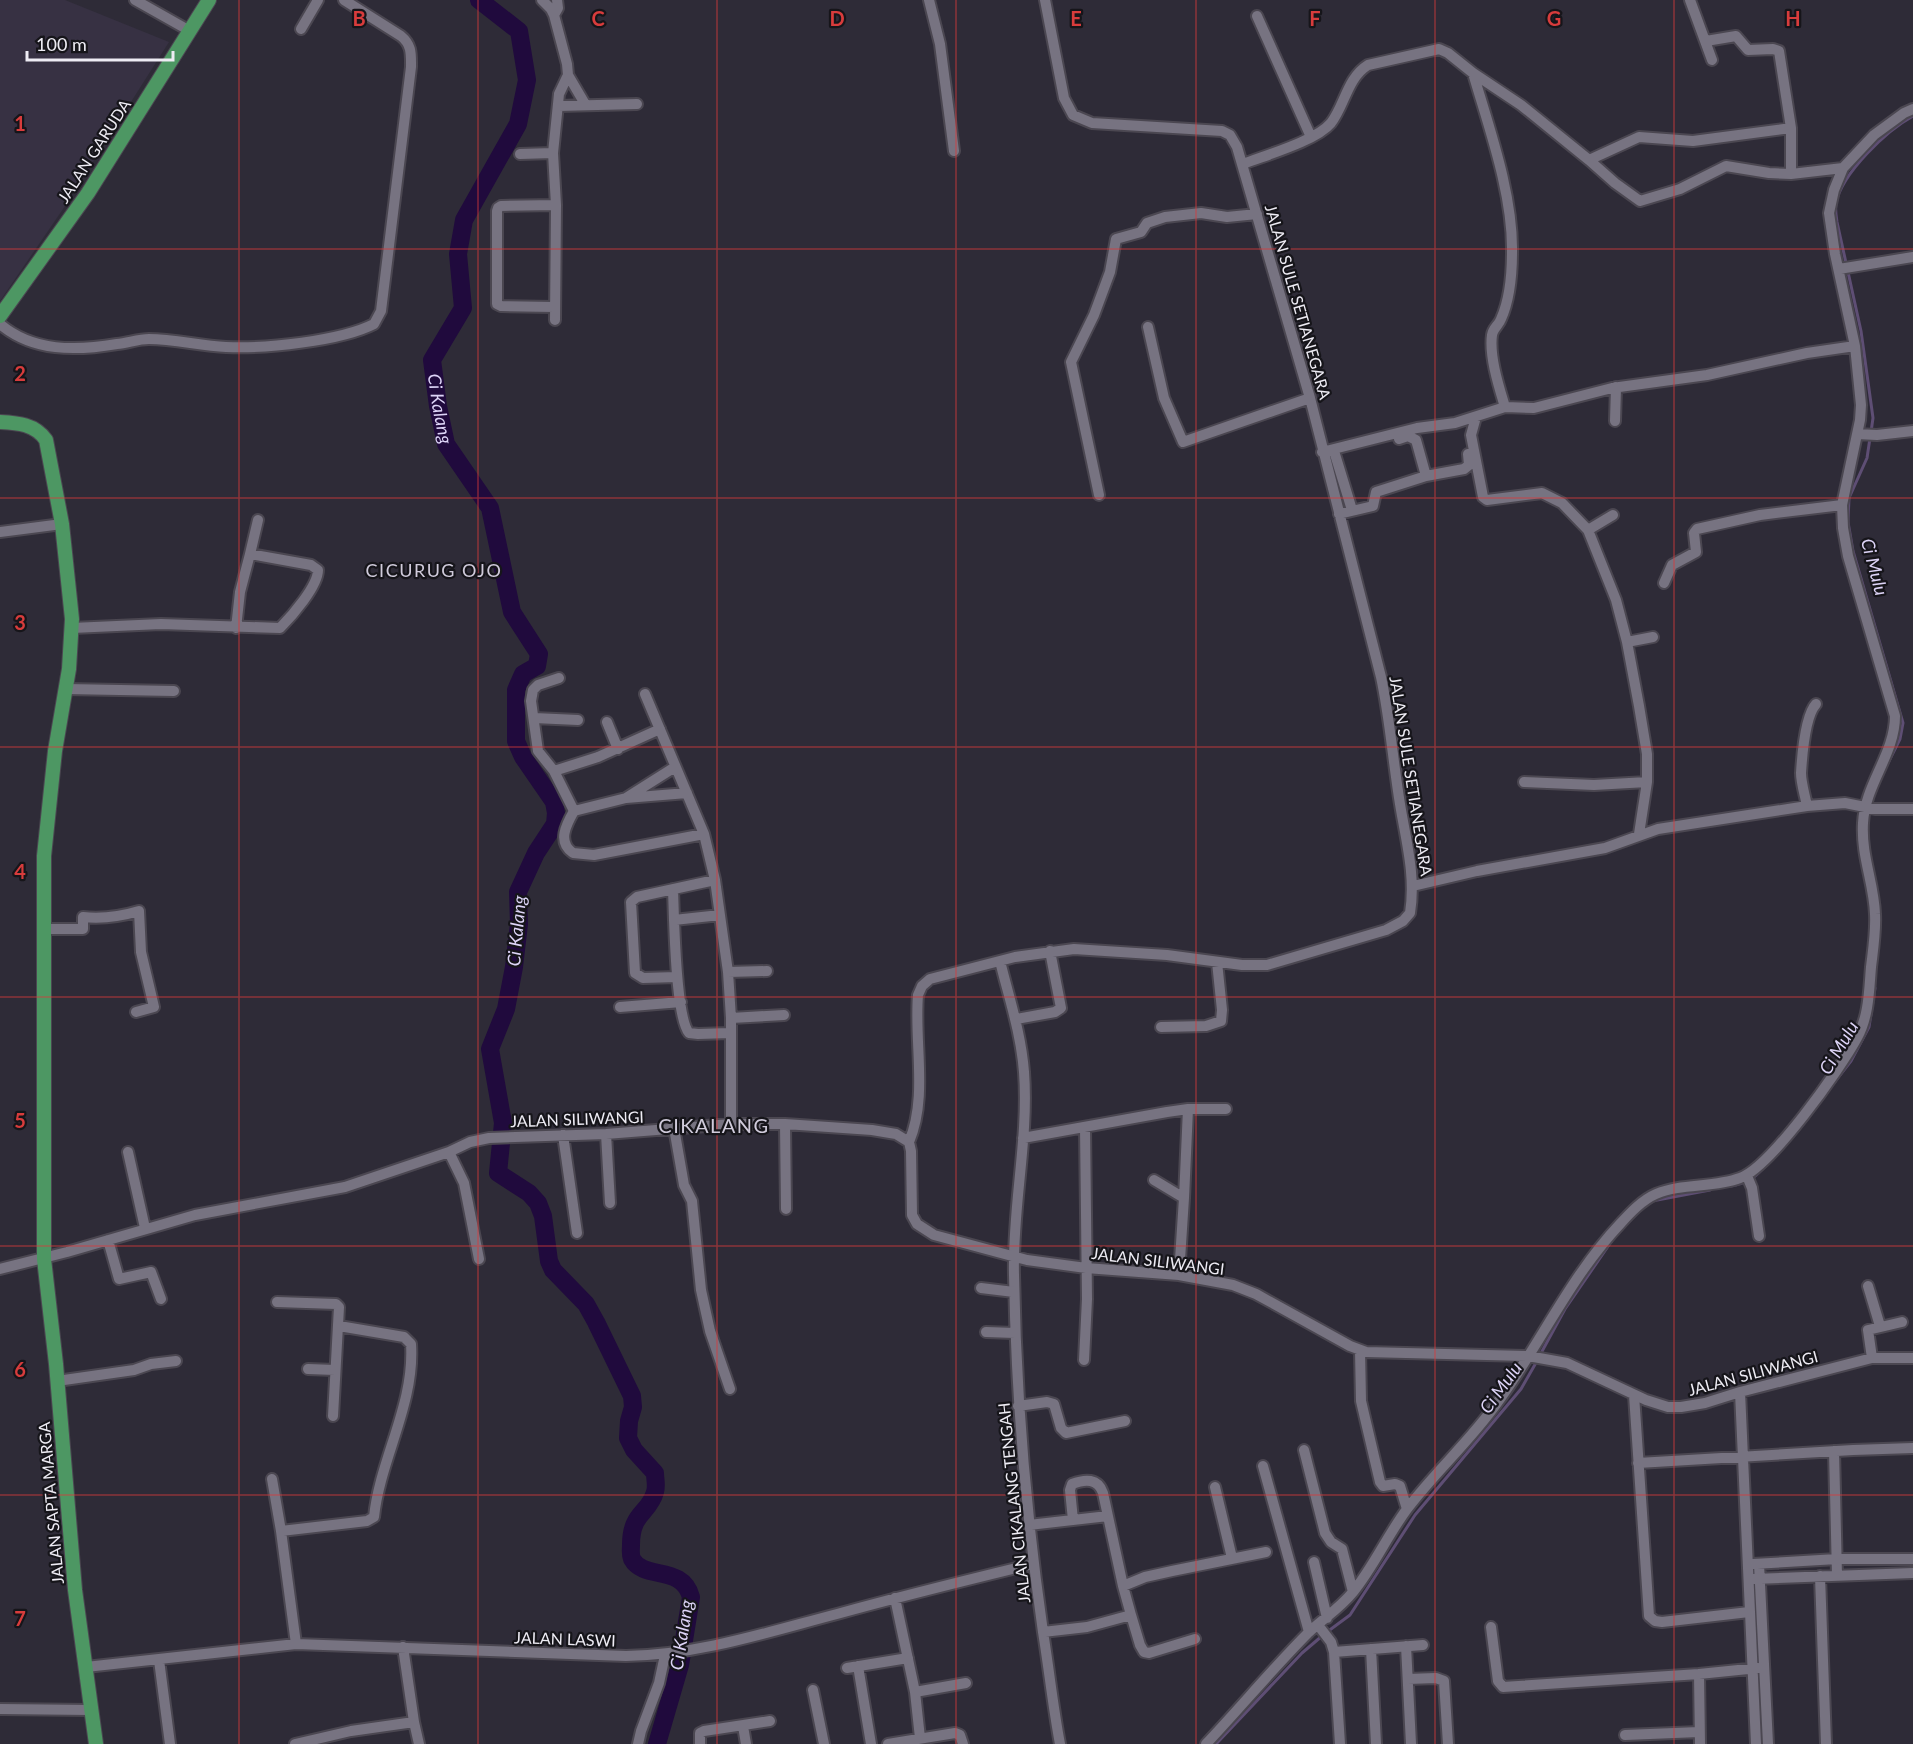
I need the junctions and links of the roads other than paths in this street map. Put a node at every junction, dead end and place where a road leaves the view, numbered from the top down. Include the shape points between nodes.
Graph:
1 (135, 0) edge
2 (209, 0) edge
3 (318, 0) edge
4 (344, 0) edge
5 (542, 0) edge
6 (557, 0) edge
7 (929, 0) edge
8 (1045, 0) edge
9 (1690, 0) edge
10 (554, 15) junction
11 (1257, 16) dead end
12 (301, 29) dead end
13 (190, 31) junction
14 (1706, 41) junction
15 (1712, 60) dead end
16 (1473, 73) junction
17 (568, 75) junction
18 (585, 104) junction
19 (637, 104) dead end
20 (558, 106) junction
21 (1913, 109) edge
22 (1791, 128) junction
23 (1311, 137) junction
24 (954, 151) dead end
25 (554, 153) junction
26 (520, 154) dead end
27 (1589, 160) junction
28 (1243, 164) junction
29 (1843, 168) junction
30 (1791, 174) junction
31 (556, 205) junction
32 (1257, 214) junction
33 (1913, 258) edge
34 (1840, 269) junction
35 (554, 307) junction
36 (0, 316) edge
37 (555, 320) dead end
38 (0, 324) edge
39 (1148, 327) dead end
40 (1855, 346) junction
41 (1616, 387) junction
42 (1310, 398) junction
43 (1505, 407) junction
44 (1476, 417) junction
45 (1615, 421) dead end
46 (0, 422) edge
47 (1913, 431) edge
48 (1464, 433) dead end
49 (1867, 435) junction
50 (1363, 448) dead end
51 (1334, 451) dead end
52 (1322, 452) junction
53 (1426, 476) junction
54 (1099, 495) dead end
55 (1842, 505) junction
56 (1352, 510) junction
57 (1339, 514) junction
58 (1612, 515) dead end
59 (258, 520) dead end
60 (62, 524) junction
61 (1587, 530) junction
62 (0, 532) edge
63 (250, 554) junction
64 (1664, 583) dead end
65 (72, 628) junction
66 (236, 628) junction
67 (1653, 637) dead end
68 (1628, 642) junction
69 (559, 678) dead end
70 (66, 689) junction
71 (174, 691) dead end
72 (645, 694) dead end
73 (1816, 704) dead end
74 (534, 718) junction
75 (578, 720) dead end
76 (607, 722) dead end
77 (660, 729) junction
78 (618, 749) junction
79 (675, 767) junction
80 (554, 771) junction
81 (1647, 782) junction
82 (1524, 783) dead end
83 (687, 793) junction
84 (626, 798) junction
85 (1807, 806) junction
86 (1869, 807) junction
87 (1913, 809) edge
88 (574, 811) junction
89 (704, 834) junction
90 (1640, 834) junction
91 (715, 880) junction
92 (1413, 886) junction
93 (673, 888) junction
94 (720, 915) junction
95 (674, 920) junction
96 (44, 929) junction
97 (1050, 951) junction
98 (1000, 961) junction
99 (1217, 962) junction
100 (766, 971) dead end
101 (728, 972) junction
102 (677, 976) junction
103 (681, 1002) junction
104 (620, 1007) dead end
105 (136, 1012) dead end
106 (784, 1015) dead end
107 (731, 1018) junction
108 (1016, 1018) junction
109 (1161, 1027) dead end
110 (730, 1033) junction
111 (1188, 1109) junction
112 (1226, 1109) dead end
113 (731, 1124) junction
114 (785, 1124) junction
115 (1085, 1127) junction
116 (674, 1128) junction
117 (606, 1134) junction
118 (563, 1135) junction
119 (1023, 1138) junction
120 (909, 1142) junction
121 (128, 1152) dead end
122 (449, 1152) junction
123 (1747, 1176) junction
124 (1154, 1180) dead end
125 (1184, 1198) junction
126 (610, 1203) dead end
127 (786, 1209) dead end
128 (145, 1228) junction
129 (577, 1233) dead end
130 (1760, 1236) dead end
131 (108, 1240) junction
132 (1014, 1257) junction
133 (44, 1259) junction
134 (479, 1259) dead end
135 (1086, 1268) junction
136 (0, 1269) edge
137 (1179, 1275) junction
138 (1868, 1286) dead end
139 (981, 1288) dead end
140 (1014, 1292) junction
141 (160, 1299) dead end
142 (277, 1302) dead end
143 (1902, 1322) dead end
144 (339, 1326) junction
145 (1880, 1326) junction
146 (986, 1332) dead end
147 (1015, 1333) junction
148 (1359, 1350) junction
149 (1528, 1356) junction
150 (1872, 1358) junction
151 (1913, 1358) edge
152 (1084, 1360) dead end
153 (176, 1361) dead end
154 (308, 1369) dead end
155 (335, 1371) junction
156 (57, 1381) junction
157 (730, 1389) dead end
158 (1740, 1392) junction
159 (1634, 1395) junction
160 (1018, 1406) junction
161 (333, 1416) dead end
162 (1125, 1421) dead end
163 (1913, 1448) edge
164 (1304, 1450) dead end
165 (1834, 1451) junction
166 (1743, 1455) junction
167 (1638, 1463) junction
168 (1263, 1466) dead end
169 (272, 1479) dead end
170 (1215, 1486) dead end
171 (1407, 1509) junction
172 (1107, 1516) junction
173 (1073, 1520) junction
174 (1029, 1525) junction
175 (281, 1531) junction
176 (1266, 1552) dead end
177 (1232, 1558) junction
178 (1836, 1559) junction
179 (1913, 1559) edge
180 (1314, 1562) dead end
181 (1033, 1564) junction
182 (1747, 1564) junction
183 (1759, 1564) junction
184 (1913, 1573) edge
185 (1837, 1575) junction
186 (1820, 1576) junction
187 (1760, 1579) junction
188 (1748, 1580) junction
189 (1123, 1586) junction
190 (1353, 1592) junction
191 (895, 1598) junction
192 (1749, 1612) junction
193 (1131, 1615) junction
194 (1319, 1626) junction
195 (1491, 1627) dead end
196 (1043, 1632) junction
197 (1195, 1639) dead end
198 (296, 1644) junction
199 (1423, 1645) dead end
200 (1406, 1646) junction
201 (403, 1647) junction
202 (1333, 1647) junction
203 (1371, 1649) junction
204 (668, 1654) junction
205 (908, 1658) junction
206 (159, 1659) junction
207 (86, 1667) junction
208 (1764, 1667) junction
209 (1751, 1668) junction
210 (1699, 1674) junction
211 (1408, 1679) junction
212 (966, 1683) dead end
213 (813, 1690) dead end
214 (915, 1692) junction
215 (0, 1709) edge
216 (91, 1710) junction
217 (770, 1721) dead end
218 (414, 1722) junction
219 (743, 1726) junction
220 (1699, 1732) junction
221 (1755, 1732) junction
222 (1768, 1732) junction
223 (1625, 1735) dead end
224 (920, 1738) junction
225 (96, 1744) edge
226 (170, 1744) edge
227 (295, 1744) edge
228 (419, 1744) edge
229 (638, 1744) edge
230 (700, 1744) edge
231 (746, 1744) edge
232 (824, 1744) edge
233 (871, 1744) edge
234 (888, 1744) edge
235 (894, 1744) edge
236 (963, 1744) edge
237 (1060, 1744) edge
238 (1206, 1744) edge
239 (1340, 1744) edge
240 (1376, 1744) edge
241 (1412, 1744) edge
242 (1448, 1744) edge
243 (1700, 1744) edge
244 (1756, 1744) edge
245 (1768, 1744) edge
246 (1826, 1744) edge

1 - 13 street
2 - 13 main road, JALAN GARUDA
3 - 12 street
4 - 38 street via 406,40 411,53 381,311 370,326 273,346 226,347 150,339 59,348 19,338
5 - 10 street
6 - 10 street
7 - 24 street via 940,44
8 - 28 street, JALAN SULE SETIANEGARA via 1064,98 1073,115 1092,123 1222,131 1230,135
9 - 14 street
10 - 17 street
11 - 23 street
13 - 36 main road, JALAN GARUDA via 88,193
14 - 15 street
14 - 22 street via 1737,36 1748,50 1778,50
16 - 23 street via 1439,50 1368,65 1356,76 1332,120
16 - 27 street via 1521,105
16 - 43 street via 1493,140 1512,235 1510,290 1501,321 1492,335 1492,355
17 - 18 street
17 - 20 street
18 - 19 street
18 - 20 street
20 - 25 street
21 - 29 street via 1874,135
22 - 27 street via 1693,141 1639,138
22 - 30 street
23 - 28 street
25 - 26 street
25 - 31 street
27 - 30 street via 1640,201 1680,189 1726,166
28 - 32 street, JALAN SULE SETIANEGARA
29 - 30 street
29 - 34 street via 1829,213
31 - 35 street
31 - 35 street via 501,206 497,211 498,305
32 - 42 street, JALAN SULE SETIANEGARA
32 - 54 street via 1165,217 1146,223 1141,232 1115,240 1110,272 1071,362
33 - 34 street
34 - 40 street
35 - 37 street
39 - 42 street via 1164,398 1183,442
40 - 41 street via 1707,375
40 - 49 street
41 - 43 street via 1540,406
41 - 45 street
42 - 52 street, JALAN SULE SETIANEGARA
43 - 44 street
44 - 52 street
44 - 61 street via 1471,435 1483,497 1496,501 1542,493 1562,503
46 - 60 main road, JALAN SAPTA MARGA via 32,427 46,440
47 - 49 street
48 - 53 street via 1469,465
49 - 55 street
50 - 53 street via 1413,437 1419,445
51 - 56 street
52 - 57 street, JALAN SULE SETIANEGARA
53 - 56 street via 1376,492 1373,506
55 - 64 street via 1766,514 1697,529 1696,552 1672,565
55 - 86 street via 1848,556 1895,716 1892,740 1871,786
56 - 57 street
57 - 92 street, JALAN SULE SETIANEGARA via 1388,707
58 - 61 street
59 - 63 street
60 - 62 street
60 - 65 main road, JALAN SAPTA MARGA
61 - 68 street via 1616,600
63 - 66 street
63 - 66 street via 314,566 318,575 280,628
65 - 66 street via 161,624
65 - 70 main road, JALAN SAPTA MARGA
67 - 68 street
68 - 81 street via 1647,754
69 - 74 street via 535,688 531,701
70 - 71 street
70 - 96 main road, JALAN SAPTA MARGA via 45,835
72 - 77 street
73 - 85 street via 1808,723 1801,773
74 - 75 street
74 - 80 street via 538,751
76 - 78 street
77 - 78 street
77 - 79 street
78 - 80 street
79 - 83 street
79 - 84 street
80 - 88 street
81 - 82 street
81 - 90 street
83 - 84 street
83 - 89 street
84 - 88 street
85 - 86 street via 1845,803
85 - 90 street
86 - 87 street
86 - 123 street via 1863,841 1875,917 1868,1008 1863,1026 1840,1067 1813,1103 1763,1163
88 - 89 street via 563,838 567,849 577,855
89 - 91 street
90 - 92 street via 1605,848
91 - 93 street
91 - 94 street
92 - 99 street, JALAN SULE SETIANEGARA via 1410,913 1386,930 1267,965
93 - 95 street
93 - 102 street via 635,898 630,911 636,975 646,979
94 - 95 street
94 - 101 street
95 - 102 street
96 - 105 street via 83,929 83,917 102,919 139,911 141,952 154,1007
96 - 133 main road, JALAN SAPTA MARGA
97 - 98 street, JALAN SULE SETIANEGARA
97 - 99 street, JALAN SULE SETIANEGARA via 1124,951
97 - 108 street via 1061,1008
98 - 108 street, JALAN CIKALANG TENGAH
98 - 120 street, JALAN SULE SETIANEGARA via 934,977 920,988 917,1124
99 - 109 street via 1221,1021 1206,1026
100 - 101 street
101 - 107 street
102 - 103 street
103 - 104 street
103 - 110 street via 690,1034
106 - 107 street
107 - 110 street
108 - 119 street, JALAN CIKALANG TENGAH via 1024,1074
110 - 113 street
111 - 112 street
111 - 115 street
111 - 125 street
113 - 114 street, JALAN SILIWANGI
113 - 116 street, JALAN SILIWANGI
114 - 120 street, JALAN SILIWANGI via 885,1132
114 - 127 street
115 - 119 street
115 - 135 street
116 - 117 street, JALAN SILIWANGI
116 - 157 street via 683,1181 692,1202 700,1290
117 - 118 street, JALAN SILIWANGI
117 - 126 street
118 - 122 street, JALAN SILIWANGI via 497,1137
118 - 129 street
119 - 132 street, JALAN CIKALANG TENGAH
120 - 132 street, JALAN SILIWANGI via 911,1211 917,1224 940,1237
121 - 128 street
122 - 128 street, JALAN SILIWANGI via 345,1187 221,1209
122 - 134 street via 464,1183
123 - 130 street
123 - 149 street via 1656,1194 1639,1206 1605,1240
124 - 125 street
125 - 137 street
128 - 131 street, JALAN SILIWANGI
131 - 133 street, JALAN SILIWANGI
131 - 141 street via 119,1279 151,1272
132 - 135 street, JALAN SILIWANGI
132 - 140 street, JALAN CIKALANG TENGAH
133 - 136 street, JALAN SILIWANGI
133 - 156 main road, JALAN SAPTA MARGA
135 - 137 street, JALAN SILIWANGI
135 - 152 street
137 - 148 street, JALAN SILIWANGI via 1245,1289
138 - 145 street
139 - 140 street
140 - 147 street, JALAN CIKALANG TENGAH
142 - 144 street via 336,1304
143 - 145 street
144 - 155 street
144 - 175 street via 404,1337 411,1344 407,1389 379,1485 375,1517
145 - 150 street via 1866,1332
146 - 147 street
147 - 160 street, JALAN CIKALANG TENGAH
148 - 149 street, JALAN SILIWANGI
148 - 171 street via 1361,1401 1380,1482 1383,1486 1400,1486
149 - 159 street, JALAN SILIWANGI via 1567,1362
149 - 171 street via 1495,1406
150 - 151 street, JALAN SILIWANGI
150 - 158 street, JALAN SILIWANGI
153 - 156 street
154 - 155 street
155 - 161 street
156 - 207 main road, JALAN SAPTA MARGA via 75,1590
158 - 159 street, JALAN SILIWANGI via 1681,1407 1656,1404
158 - 166 street
159 - 167 street
160 - 162 street via 1054,1404 1066,1433
160 - 174 street, JALAN CIKALANG TENGAH
163 - 165 street
164 - 190 street via 1325,1533 1342,1549
165 - 166 street
165 - 178 street
166 - 167 street
166 - 182 street
167 - 192 street via 1651,1619 1662,1622
168 - 194 street
169 - 175 street
170 - 177 street
171 - 190 street
172 - 173 street
172 - 173 street via 1100,1486 1093,1481 1080,1481 1073,1483 1070,1490
172 - 189 street
173 - 174 street
174 - 181 street, JALAN CIKALANG TENGAH
175 - 198 street
176 - 177 street
177 - 189 street via 1145,1577
178 - 179 street
178 - 183 street
178 - 185 street
180 - 194 street
181 - 191 street, JALAN LASWI
181 - 196 street, JALAN CIKALANG TENGAH
182 - 183 street
182 - 188 street
183 - 187 street
184 - 185 street
185 - 186 street
186 - 187 street
186 - 246 street
187 - 188 street
187 - 208 street
188 - 192 street
189 - 193 street
190 - 194 street
191 - 204 street, JALAN LASWI via 738,1641
191 - 205 street
192 - 209 street
193 - 196 street via 1087,1627
193 - 197 street via 1144,1652
194 - 202 street
194 - 238 street
195 - 210 street via 1497,1681 1503,1687
196 - 237 street, JALAN CIKALANG TENGAH
198 - 201 street, JALAN LASWI
198 - 206 street, JALAN LASWI
199 - 200 street
200 - 203 street
200 - 211 street
201 - 204 street, JALAN LASWI via 626,1656
201 - 218 street
202 - 203 street
202 - 239 street
203 - 240 street
204 - 229 street
205 - 214 street
205 - 233 street via 853,1667
206 - 207 street, JALAN LASWI
206 - 226 street
207 - 216 main road, JALAN SAPTA MARGA
208 - 209 street
208 - 222 street
209 - 210 street
209 - 221 street
210 - 220 street
211 - 241 street
211 - 242 street via 1444,1681
212 - 214 street
213 - 232 street
214 - 224 street
215 - 216 street
216 - 225 main road, JALAN SAPTA MARGA
217 - 219 street
218 - 227 street
218 - 228 street
219 - 230 street via 704,1731 700,1733
219 - 231 street
220 - 223 street
220 - 243 street
221 - 222 street
221 - 244 street
222 - 245 street
224 - 235 street
224 - 236 street via 955,1733
234 - 235 street

